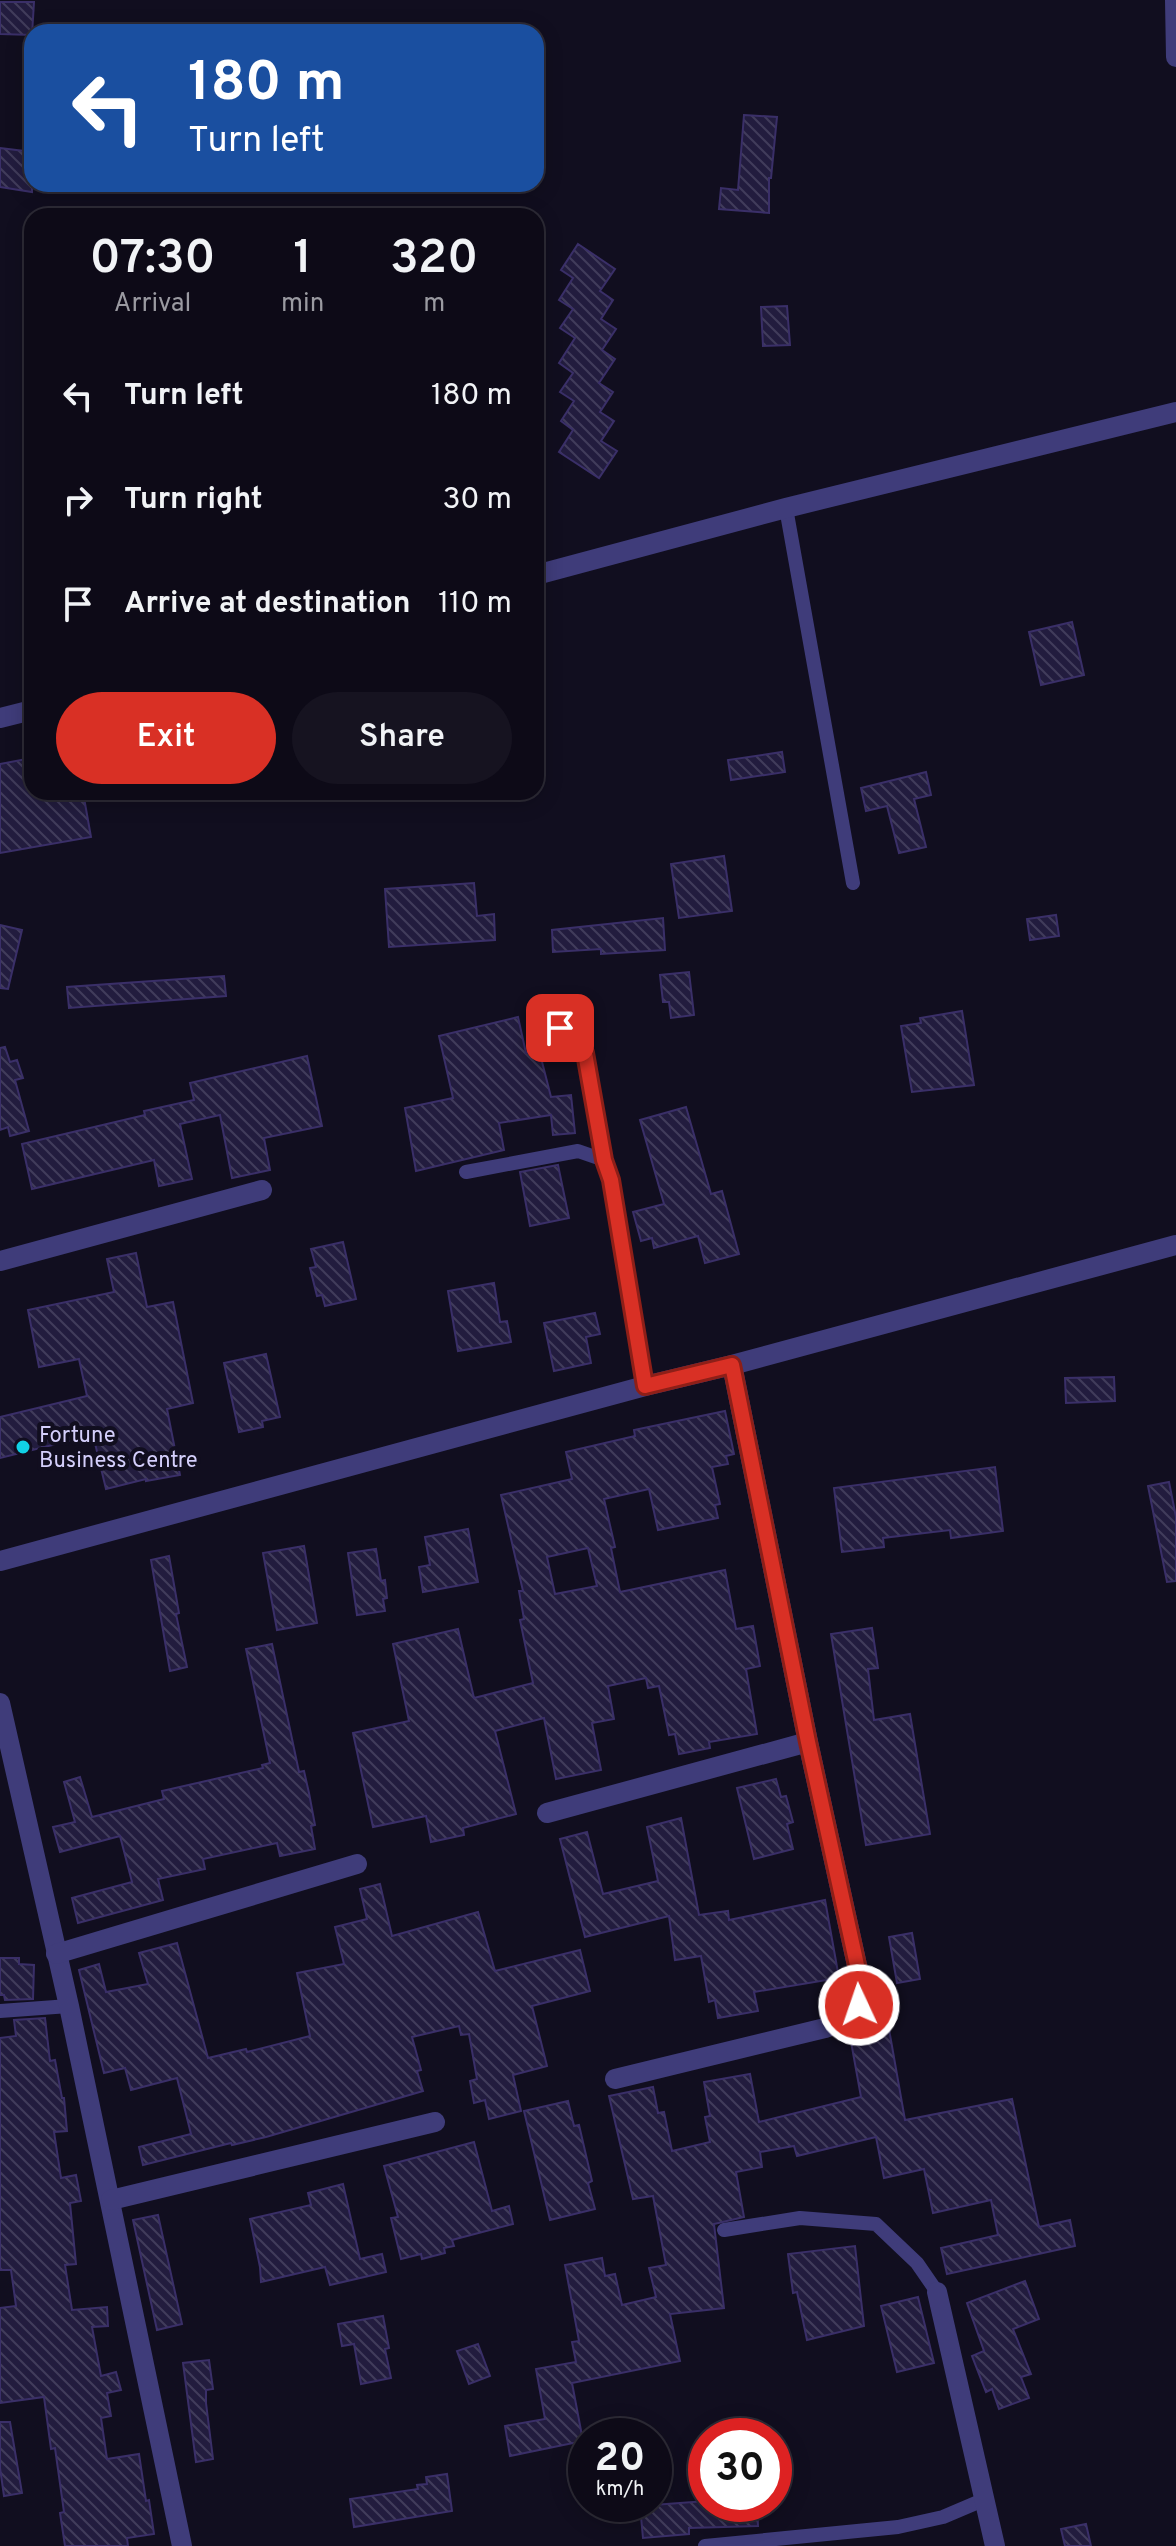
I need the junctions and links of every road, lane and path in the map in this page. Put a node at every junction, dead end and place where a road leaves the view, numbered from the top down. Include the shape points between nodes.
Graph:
1 (1175, 0) edge
2 (1176, 57) edge
3 (1176, 412) edge
4 (786, 508) junction
5 (544, 573) edge
6 (24, 712) edge
7 (0, 718) edge
8 (853, 883) dead end
9 (541, 1022) dead end
10 (604, 1160) junction
11 (466, 1172) dead end
12 (262, 1190) dead end
13 (1176, 1245) edge
14 (0, 1261) edge
15 (732, 1365) junction
16 (645, 1386) junction
17 (0, 1561) edge
18 (0, 1703) edge
19 (808, 1742) junction
20 (547, 1813) dead end
21 (357, 1864) dead end
22 (56, 1954) junction
23 (69, 2006) junction
24 (0, 2011) edge
25 (615, 2079) dead end
26 (435, 2122) dead end
27 (111, 2200) junction
28 (724, 2230) dead end
29 (937, 2292) joint
30 (983, 2500) junction
31 (182, 2546) edge
32 (705, 2546) edge
33 (995, 2546) edge

1 - 2 street
3 - 4 street
4 - 5 street
4 - 8 lane
6 - 7 street
9 - 10 lane via 573,1037 585,1053
10 - 11 lane via 578,1151
10 - 16 lane
12 - 14 street
13 - 15 street
15 - 16 street
15 - 19 street
16 - 17 street
18 - 22 street
19 - 20 street
19 - 25 street via 862,1988 859,2005 847,2020 825,2028
21 - 22 street
22 - 23 street
23 - 24 lane
23 - 27 street
26 - 27 street
27 - 31 street
28 - 29 lane via 800,2218 876,2224 917,2263
29 - 30 street
30 - 32 lane via 943,2517 898,2527
30 - 33 street

